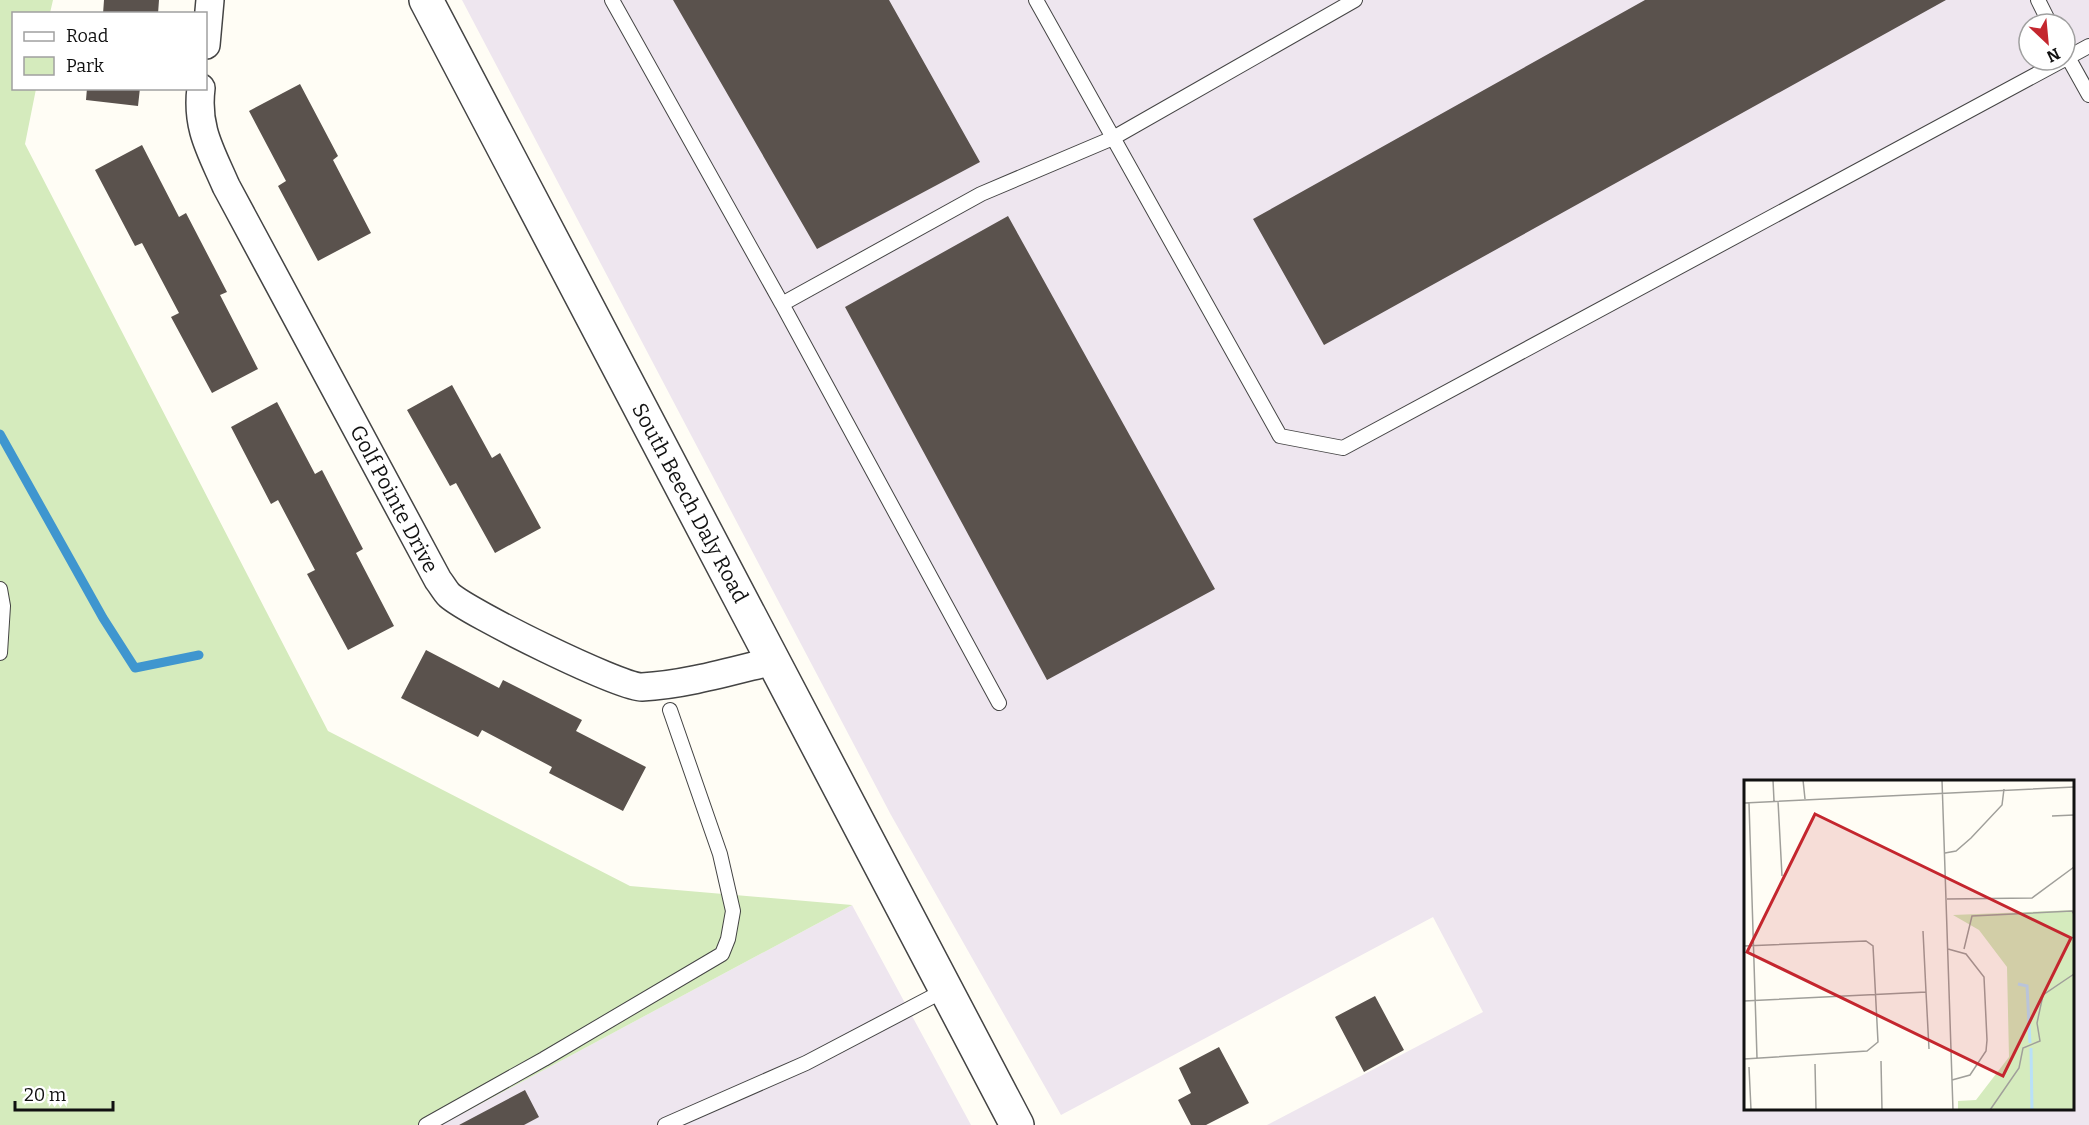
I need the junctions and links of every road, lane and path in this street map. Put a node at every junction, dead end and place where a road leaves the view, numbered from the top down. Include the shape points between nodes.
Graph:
1 (210, 0) edge
2 (426, 0) edge
3 (612, 0) edge
4 (1036, 0) edge
5 (1355, 0) edge
6 (207, 34) edge
7 (2037, 72) edge
8 (2074, 72) edge
9 (201, 90) edge
10 (2089, 95) edge
11 (1113, 138) junction
12 (782, 304) junction
13 (0, 589) edge
14 (0, 653) edge
15 (772, 662) junction
16 (999, 703) dead end
17 (670, 710) dead end
18 (949, 998) junction
19 (426, 1125) edge
20 (665, 1125) edge
21 (1017, 1125) edge

1 - 6 street
2 - 15 street, South Beech Daly Road
3 - 12 lane
4 - 11 lane
5 - 11 lane
7 - 11 lane via 1343,448 1280,436
8 - 10 lane
9 - 15 street, Golf Pointe Drive via 198,112 202,129 226,186 448,594 565,657 615,681 641,687
11 - 12 lane via 981,194
12 - 16 lane
13 - 14 lane
15 - 18 street, South Beech Daly Road
17 - 19 lane via 720,854 733,911 722,954
18 - 20 lane
18 - 21 street, South Beech Daly Road

